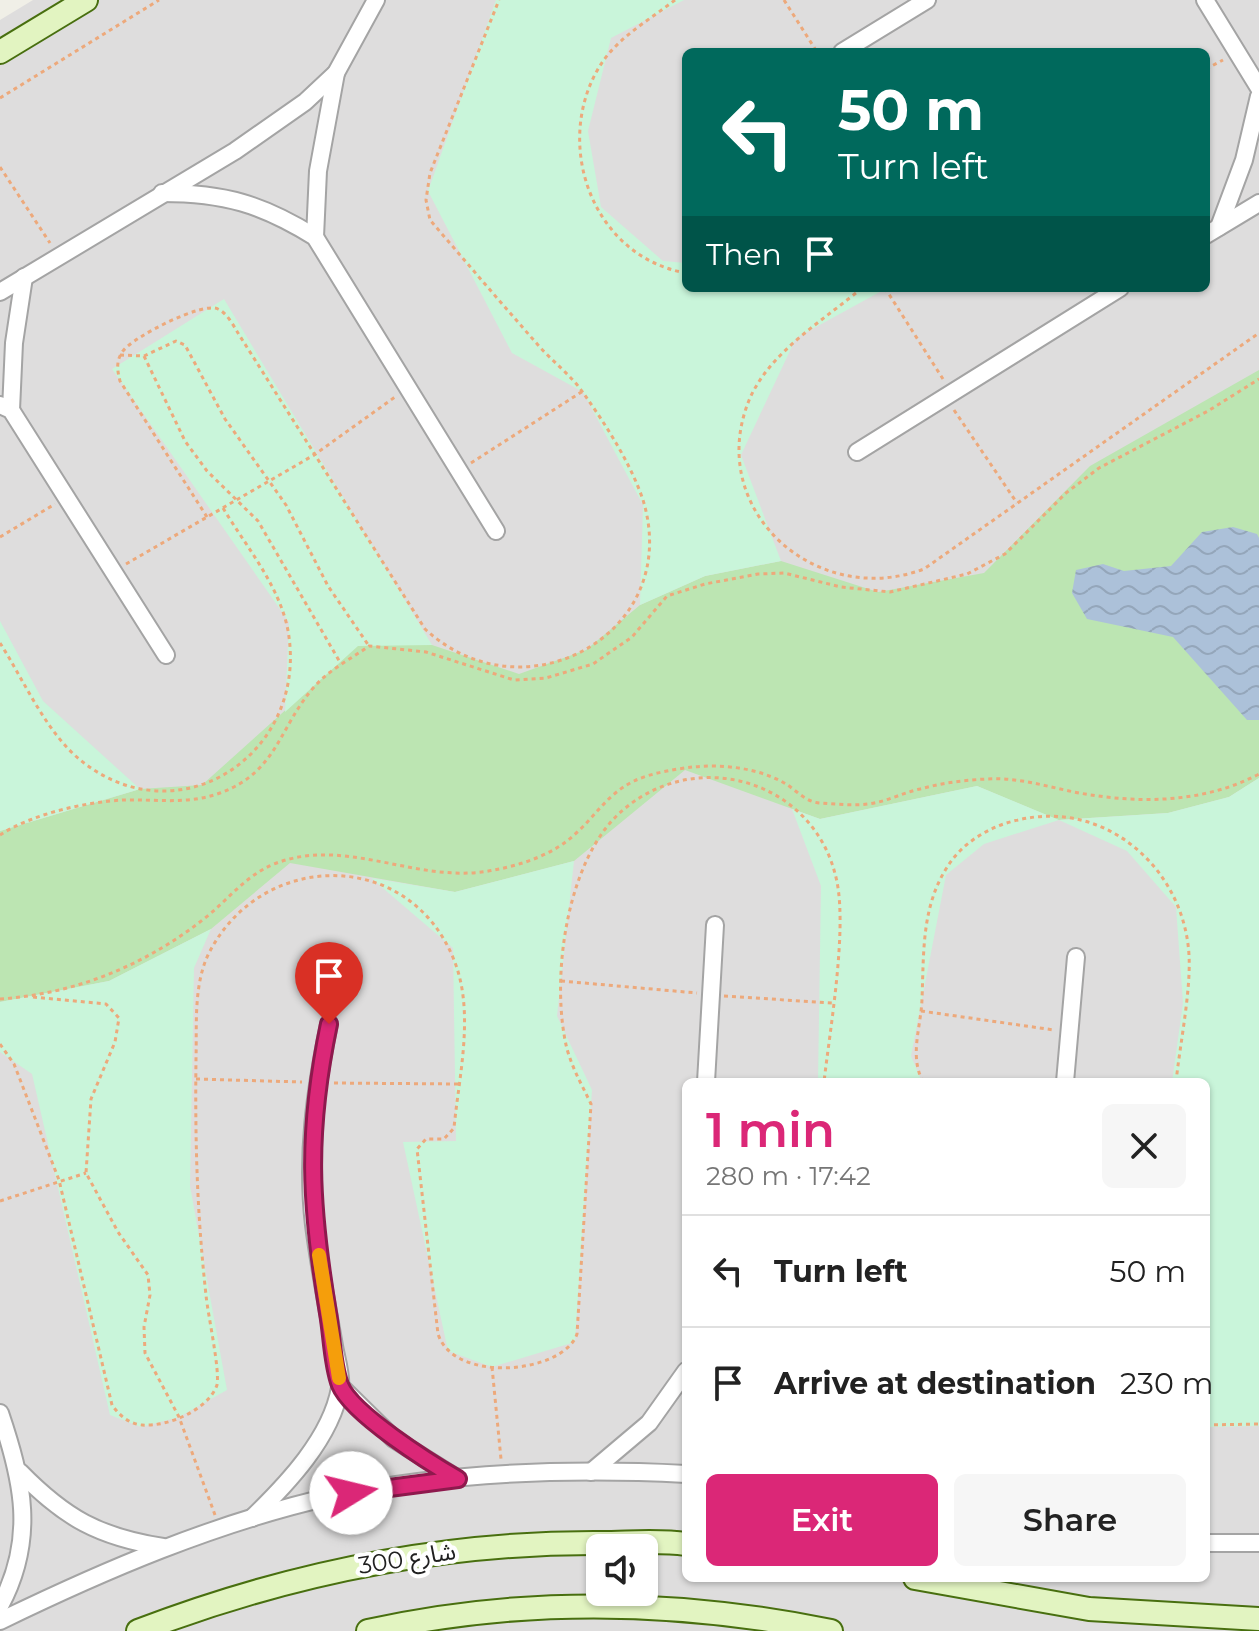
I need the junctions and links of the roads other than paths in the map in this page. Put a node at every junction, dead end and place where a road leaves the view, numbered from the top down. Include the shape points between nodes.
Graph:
1 (86, 0) edge
2 (376, 0) edge
3 (927, 0) edge
4 (1205, 0) edge
5 (849, 48) edge
6 (0, 52) edge
7 (336, 73) junction
8 (1259, 88) edge
9 (1259, 96) edge
10 (162, 193) junction
11 (1259, 203) edge
12 (1212, 231) edge
13 (315, 237) junction
14 (24, 277) junction
15 (0, 292) edge
16 (1114, 292) edge
17 (5, 408) edge
18 (857, 452) dead end
19 (496, 531) dead end
20 (166, 655) dead end
21 (715, 925) dead end
22 (1076, 957) dead end
23 (329, 1024) dead end
24 (706, 1078) edge
25 (1065, 1078) edge
26 (682, 1377) edge
27 (340, 1386) junction
28 (0, 1413) edge
29 (20, 1472) junction
30 (591, 1472) junction
31 (682, 1474) edge
32 (458, 1479) junction
33 (250, 1520) junction
34 (1210, 1543) edge
35 (1259, 1543) edge
36 (682, 1544) edge
37 (165, 1548) junction
38 (937, 1582) edge
39 (0, 1606) edge
40 (1259, 1619) edge
41 (0, 1621) edge
42 (795, 1627) edge
43 (138, 1631) edge
44 (368, 1631) edge
45 (831, 1631) edge

1 - 6 street
2 - 7 street
3 - 5 street
4 - 8 street
7 - 10 street via 271,128
7 - 13 street via 322,138
9 - 12 street via 1244,160
10 - 13 street via 242,200
10 - 14 street
11 - 12 street
13 - 19 street
14 - 15 street
14 - 17 street
16 - 18 street
17 - 20 street
21 - 24 street
22 - 25 street
23 - 27 street via 310,1153 314,1224
26 - 30 street via 649,1423
27 - 32 street via 394,1439
27 - 33 street via 305,1460
28 - 29 street
29 - 37 street via 49,1502 84,1525 123,1541
29 - 39 street via 20,1552
30 - 31 street
30 - 32 street
32 - 33 street via 329,1497
33 - 37 street
34 - 35 street
36 - 43 street, شارع 300 via 546,1542 364,1563
37 - 41 street
38 - 40 street via 1089,1609
42 - 44 street via 667,1607 545,1607
42 - 45 street

